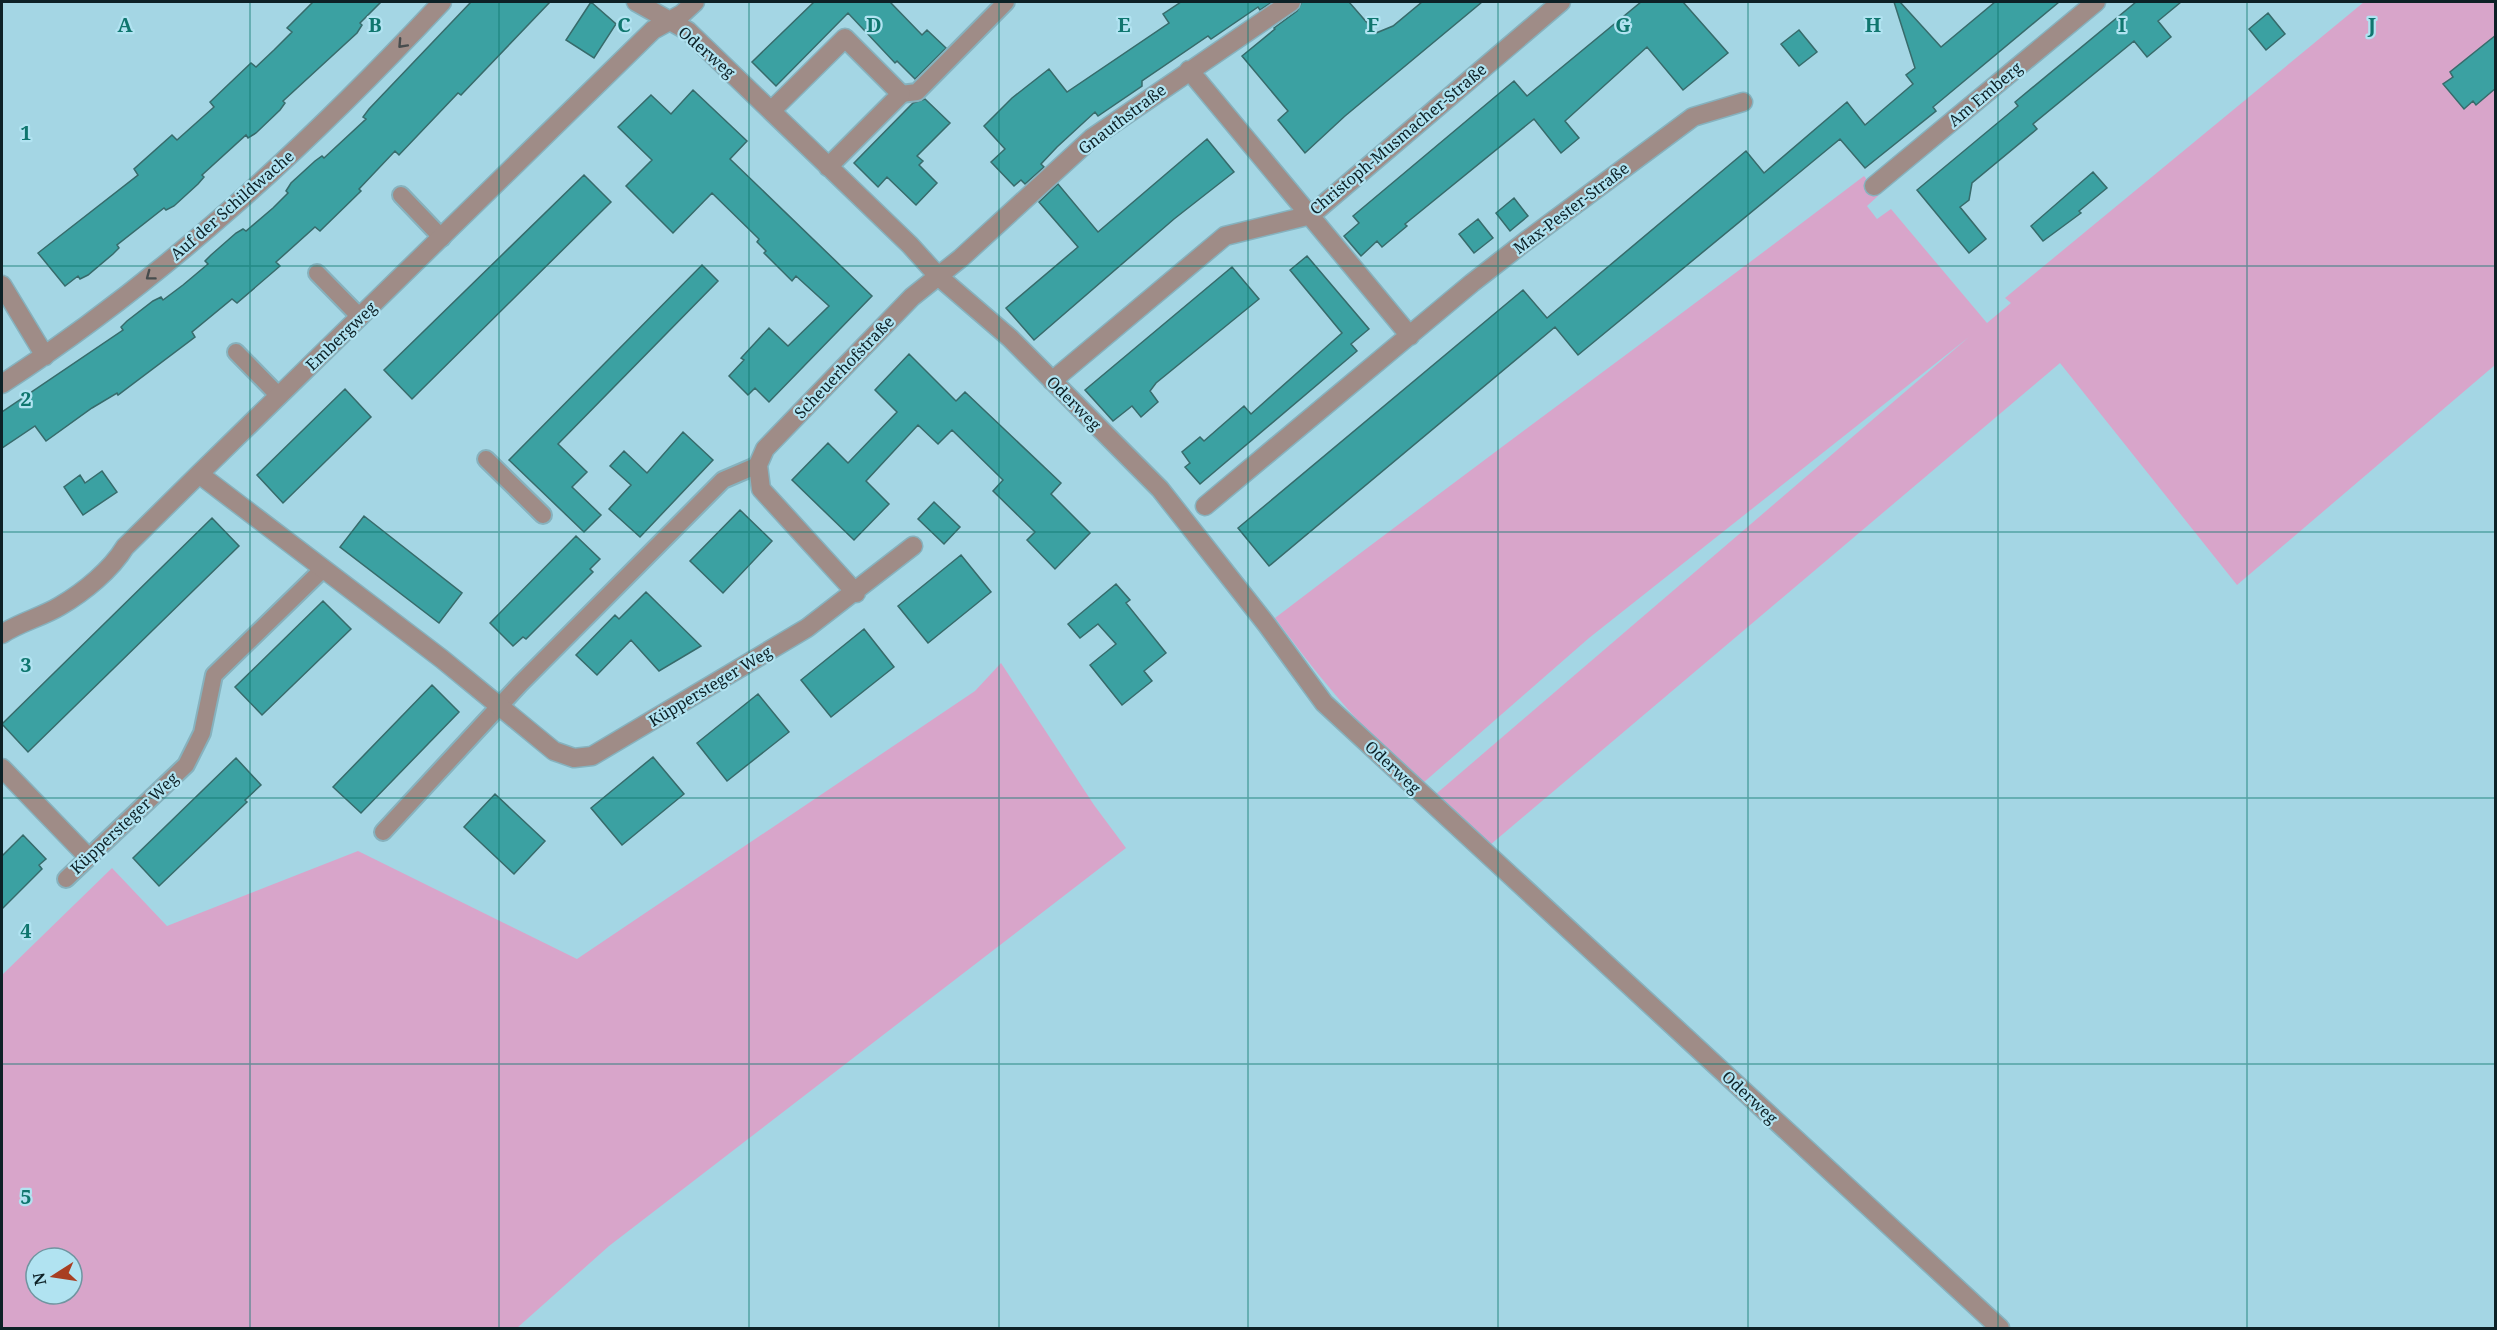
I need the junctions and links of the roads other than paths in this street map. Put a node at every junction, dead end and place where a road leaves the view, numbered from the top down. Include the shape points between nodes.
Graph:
1 (442, 2) edge
2 (636, 2) edge
3 (695, 2) edge
4 (1006, 2) edge
5 (1291, 2) edge
6 (1561, 2) edge
7 (2096, 2) edge
8 (669, 21) junction
9 (1189, 70) junction
10 (901, 94) junction
11 (1743, 102) dead end
12 (771, 111) junction
13 (828, 167) junction
14 (1874, 186) dead end
15 (401, 195) dead end
16 (1311, 215) junction
17 (442, 238) junction
18 (317, 273) dead end
19 (938, 276) junction
20 (2, 285) edge
21 (360, 317) junction
22 (1410, 336) junction
23 (236, 352) dead end
24 (45, 356) junction
25 (1052, 381) junction
26 (2, 384) edge
27 (279, 396) junction
28 (486, 459) dead end
29 (758, 465) junction
30 (199, 474) junction
31 (1205, 506) dead end
32 (543, 515) dead end
33 (913, 546) dead end
34 (322, 569) junction
35 (856, 593) junction
36 (2, 634) edge
37 (499, 707) junction
38 (2, 768) edge
39 (383, 832) dead end
40 (88, 857) junction
41 (66, 879) dead end
42 (2000, 1329) edge

1 -> 24 street, Auf der Schildwache via 370,78 258,185 158,270
2 - 8 street, Oderweg
3 - 8 street, Embergweg
4 - 10 lane via 917,92
5 - 9 street, Gnauthstraße
6 - 16 street, Christoph-Musmacher-Straße
7 - 14 street, Am Emberg
8 - 12 street, Oderweg via 688,31
8 - 17 street, Embergweg via 653,30
9 - 16 street
9 - 19 street, Gnauthstraße via 1092,138
10 - 12 street via 844,38
10 - 13 street
11 - 22 street, Max-Pester-Straße via 1693,117 1472,283
12 - 13 street, Oderweg
13 - 19 street, Oderweg
15 - 17 lane
16 - 22 street
16 - 25 street, Christoph-Musmacher-Straße via 1225,236
17 - 21 street, Embergweg
18 - 21 lane
19 - 25 street, Oderweg via 1010,338
19 - 29 street, Scheuerhofstraße via 912,297 765,449
20 - 24 street
21 - 27 street, Embergweg
22 - 31 street, Max-Pester-Straße
23 - 27 lane
24 - 26 street, Auf der Schildwache
25 - 42 street, Oderweg via 1160,489 1324,703
27 - 30 street, Embergweg
28 - 32 lane
29 - 35 street via 761,489
29 - 37 lane via 723,480
30 - 34 street, Küppersteger Weg
30 - 36 street, Embergweg via 89,584 59,607
33 - 35 street, Küppersteger Weg
34 - 37 street, Küppersteger Weg
34 - 40 lane, Küppersteger Weg via 214,675 202,733 186,765
35 - 37 street, Küppersteger Weg via 807,628 592,756 574,758 555,751
37 - 39 lane
38 - 40 street
40 - 41 lane, Küppersteger Weg

